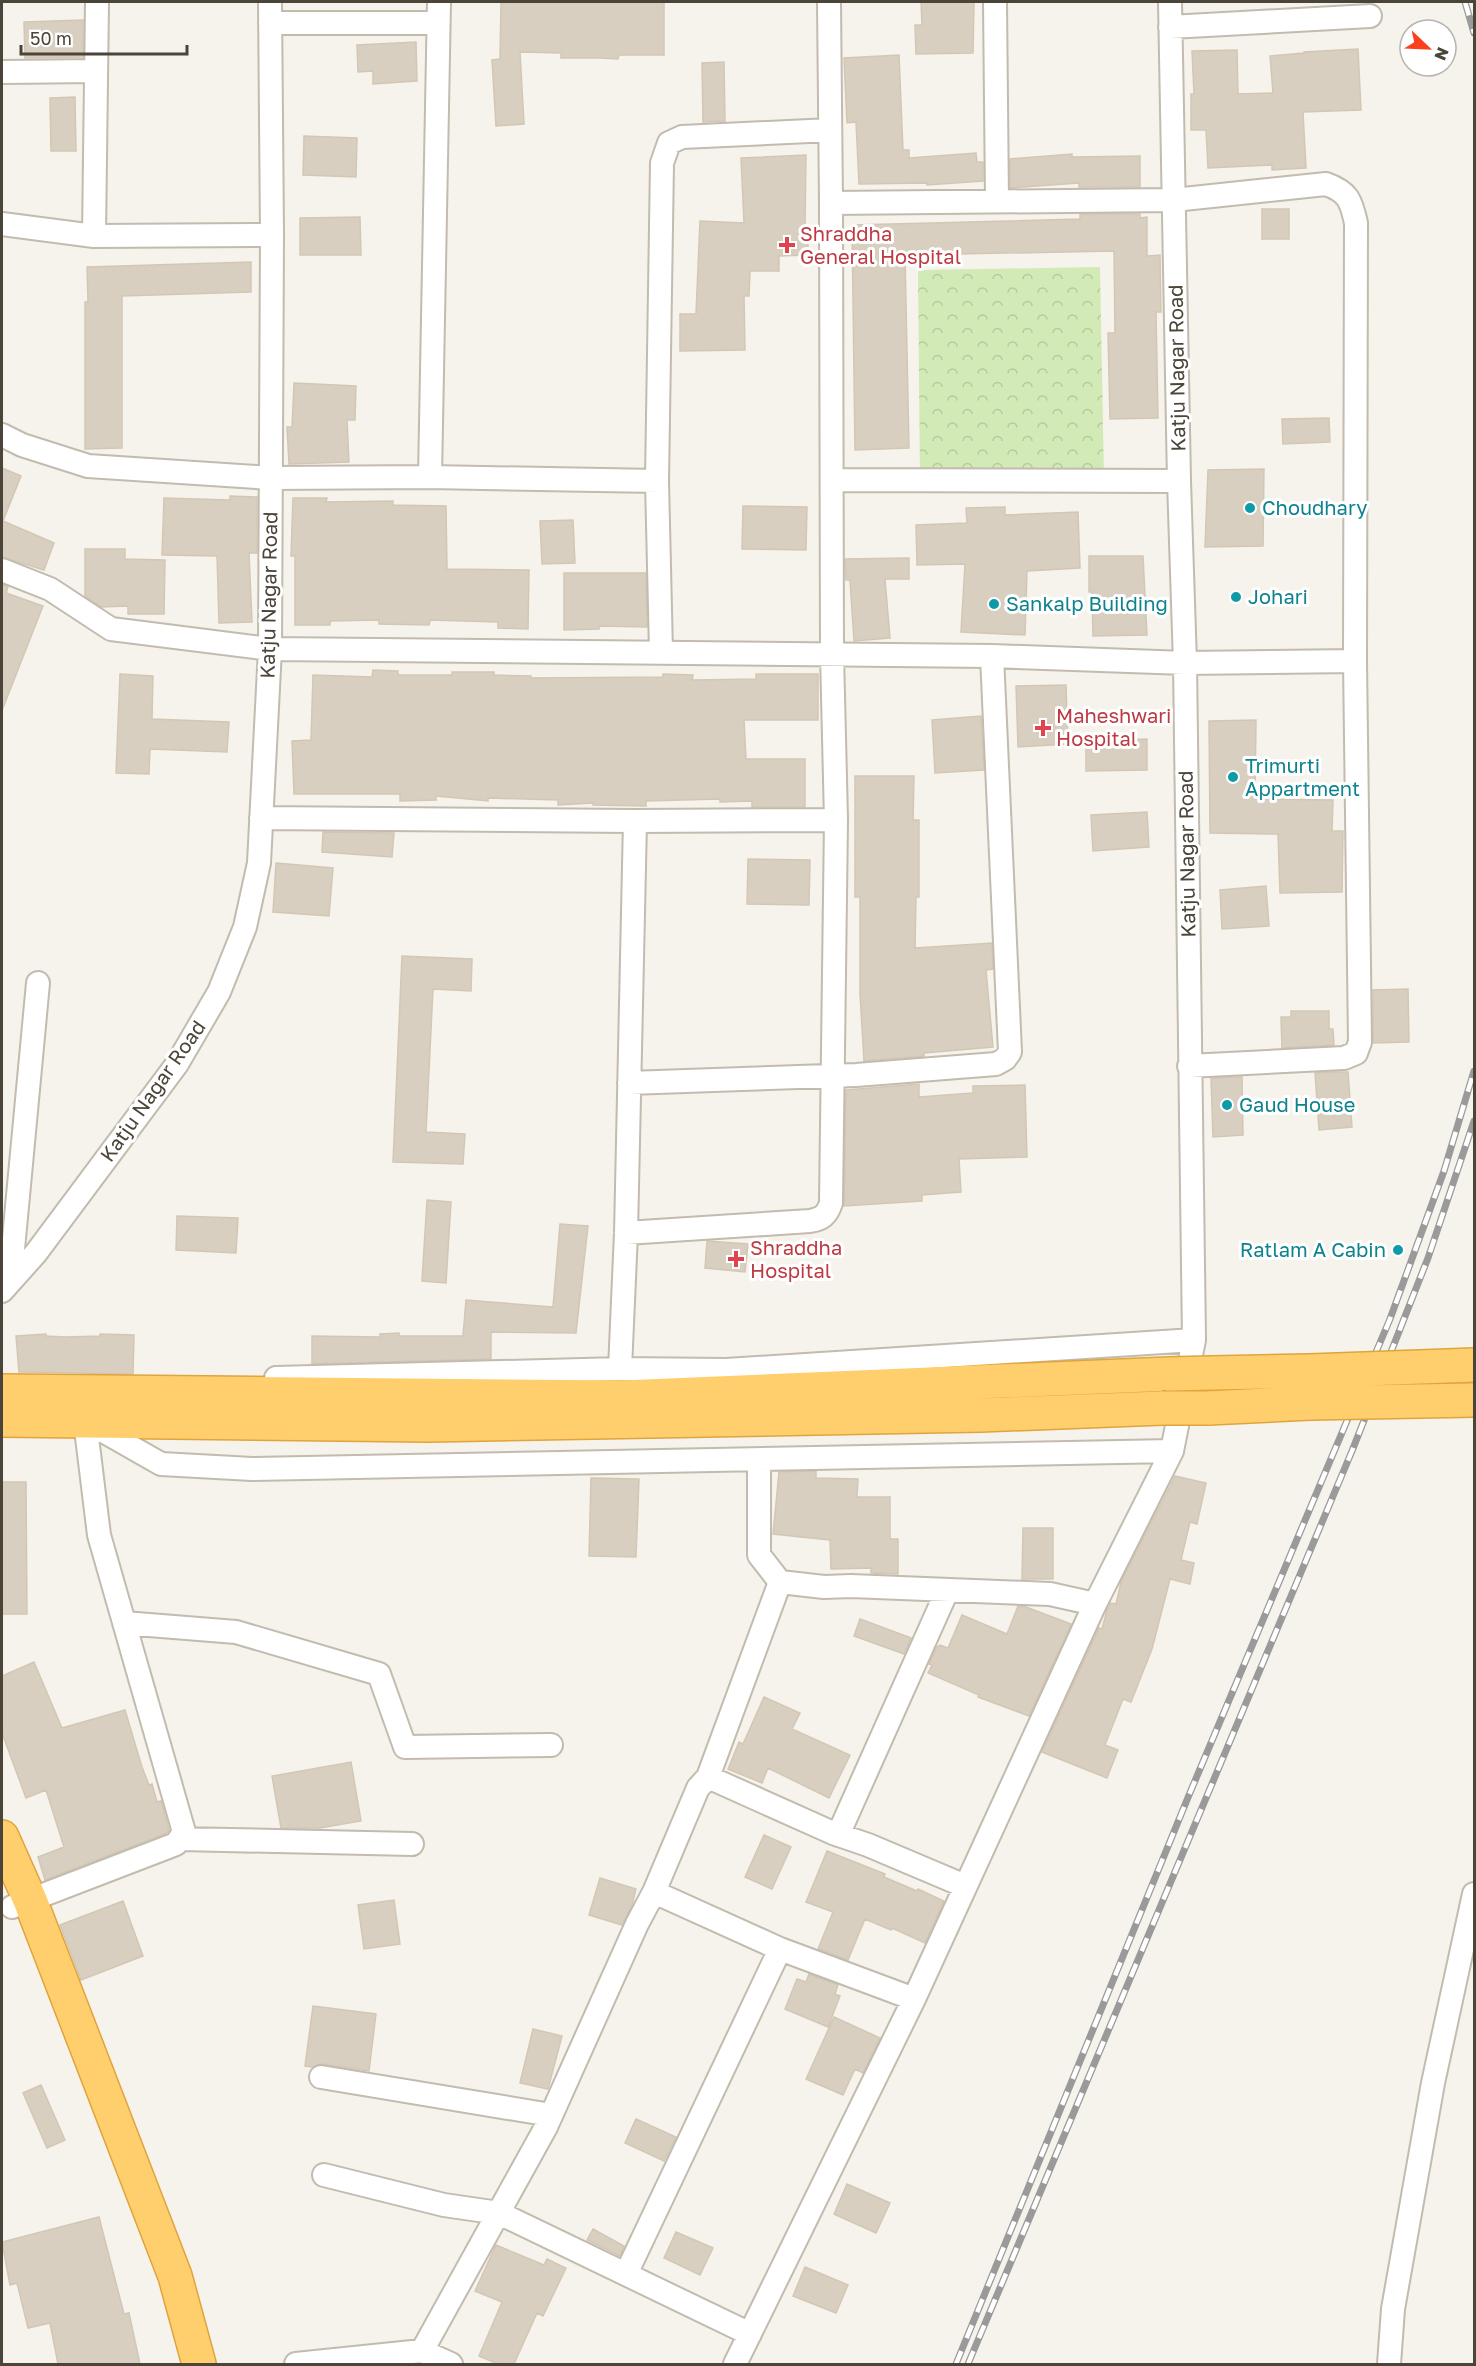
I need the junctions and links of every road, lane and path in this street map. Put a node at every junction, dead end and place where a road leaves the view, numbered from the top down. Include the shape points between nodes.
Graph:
1 (97, 2) edge
2 (829, 2) edge
3 (995, 2) edge
4 (1170, 2) edge
5 (1335, 10) edge
6 (270, 12) edge
7 (439, 12) edge
8 (1370, 16) dead end
9 (1170, 27) junction
10 (96, 71) junction
11 (2, 72) edge
12 (830, 130) junction
13 (1174, 200) junction
14 (997, 201) junction
15 (831, 203) junction
16 (2, 224) edge
17 (272, 235) junction
18 (94, 236) junction
19 (2, 435) edge
20 (430, 477) junction
21 (271, 478) junction
22 (832, 480) junction
23 (657, 481) junction
24 (1179, 481) junction
25 (2, 570) edge
26 (270, 649) junction
27 (661, 652) junction
28 (832, 654) junction
29 (992, 656) junction
30 (1355, 661) junction
31 (1185, 663) junction
32 (261, 818) junction
33 (635, 820) junction
34 (836, 820) junction
35 (38, 983) dead end
36 (1190, 1066) junction
37 (834, 1075) junction
38 (629, 1083) junction
39 (626, 1233) junction
40 (6, 1286) edge
41 (1194, 1340) junction
42 (1474, 1365) edge
43 (620, 1369) junction
44 (1310, 1387) junction
45 (2, 1391) edge
46 (1474, 1400) edge
47 (88, 1407) junction
48 (2, 1420) edge
49 (1172, 1451) junction
50 (759, 1461) junction
51 (780, 1582) junction
52 (947, 1591) junction
53 (1095, 1604) junction
54 (124, 1623) junction
55 (550, 1745) dead end
56 (708, 1777) junction
57 (838, 1835) junction
58 (2, 1838) edge
59 (181, 1839) junction
60 (412, 1844) dead end
61 (965, 1886) junction
62 (654, 1892) junction
63 (1474, 1894) edge
64 (14, 1897) edge
65 (780, 1949) junction
66 (914, 1999) junction
67 (321, 2077) dead end
68 (551, 2115) junction
69 (324, 2175) dead end
70 (500, 2213) junction
71 (626, 2274) junction
72 (750, 2334) junction
73 (422, 2351) junction
74 (181, 2364) edge
75 (199, 2364) edge
76 (296, 2364) edge
77 (451, 2364) edge
78 (735, 2364) edge
79 (1389, 2364) edge

1 - 10 street
2 - 12 street
3 - 14 street
4 - 9 street, Katju Nagar Road
5 - 8 street
5 - 9 street
6 - 7 street
6 - 17 street, Katju Nagar Road
7 - 20 street
9 - 13 street, Katju Nagar Road
10 - 11 street
10 - 18 street
12 - 15 street
12 - 23 street via 682,137 669,143 662,164
13 - 14 street
13 - 24 street, Katju Nagar Road
13 - 30 street via 1326,184 1339,189 1352,202 1356,223
14 - 15 street
15 - 22 street
16 - 18 street
17 - 18 street
17 - 21 street, Katju Nagar Road
19 - 21 street via 88,466
20 - 21 street
20 - 23 street
21 - 26 street, Katju Nagar Road
22 - 24 street
22 - 28 street
23 - 27 street
24 - 31 street, Katju Nagar Road
25 - 26 street via 50,589 111,628
26 - 27 street
26 - 32 street, Katju Nagar Road
27 - 28 street
28 - 29 street
28 - 34 street
29 - 31 street
29 - 37 street via 1010,1052 996,1064
30 - 31 street
30 - 36 street via 1360,1042 1356,1053 1344,1058
31 - 36 street, Katju Nagar Road
32 - 33 street
32 - 40 street, Katju Nagar Road via 259,863 244,927 219,992 177,1064 36,1252
33 - 34 street
33 - 38 street
34 - 37 street
35 - 40 street
36 - 41 street, Katju Nagar Road
37 - 38 street
37 - 39 street via 828,1214 810,1221
38 - 39 street
39 - 43 street
41 - 43 street via 726,1370
41 - 49 street, Katju Nagar Road
42 - 44 highway, bridge
43 - 47 street via 194,1381
44 - 46 highway, bridge
44 - 47 highway, bridge via 1213,1372 622,1397
44 - 47 highway, bridge via 1208,1408 429,1425
45 - 47 highway
47 - 48 highway
47 - 50 street via 161,1464 252,1469
47 - 54 street via 99,1535
49 - 50 street
49 - 53 street, Katju Nagar Road
50 - 51 street via 759,1555
51 - 52 street
51 - 56 street
52 - 53 street via 1050,1594
52 - 57 street
53 - 61 street, Katju Nagar Road
54 - 55 street via 236,1632 379,1674 405,1747
54 - 59 street via 184,1832
56 - 57 street
56 - 62 street via 698,1788
57 - 61 street
58 - 64 highway
59 - 60 street
59 - 64 street via 176,1844
61 - 66 street, Katju Nagar Road
62 - 65 street
62 - 68 street
63 - 79 street via 1431,2094 1393,2309
64 - 74 highway via 159,2280
64 - 75 highway via 175,2276
65 - 66 street
65 - 71 street
66 - 72 street, Katju Nagar Road
67 - 68 street
68 - 70 street
69 - 70 street via 444,2205
70 - 71 street
70 - 73 street
71 - 72 street
72 - 78 street, Katju Nagar Road
73 - 76 street
73 - 77 street

